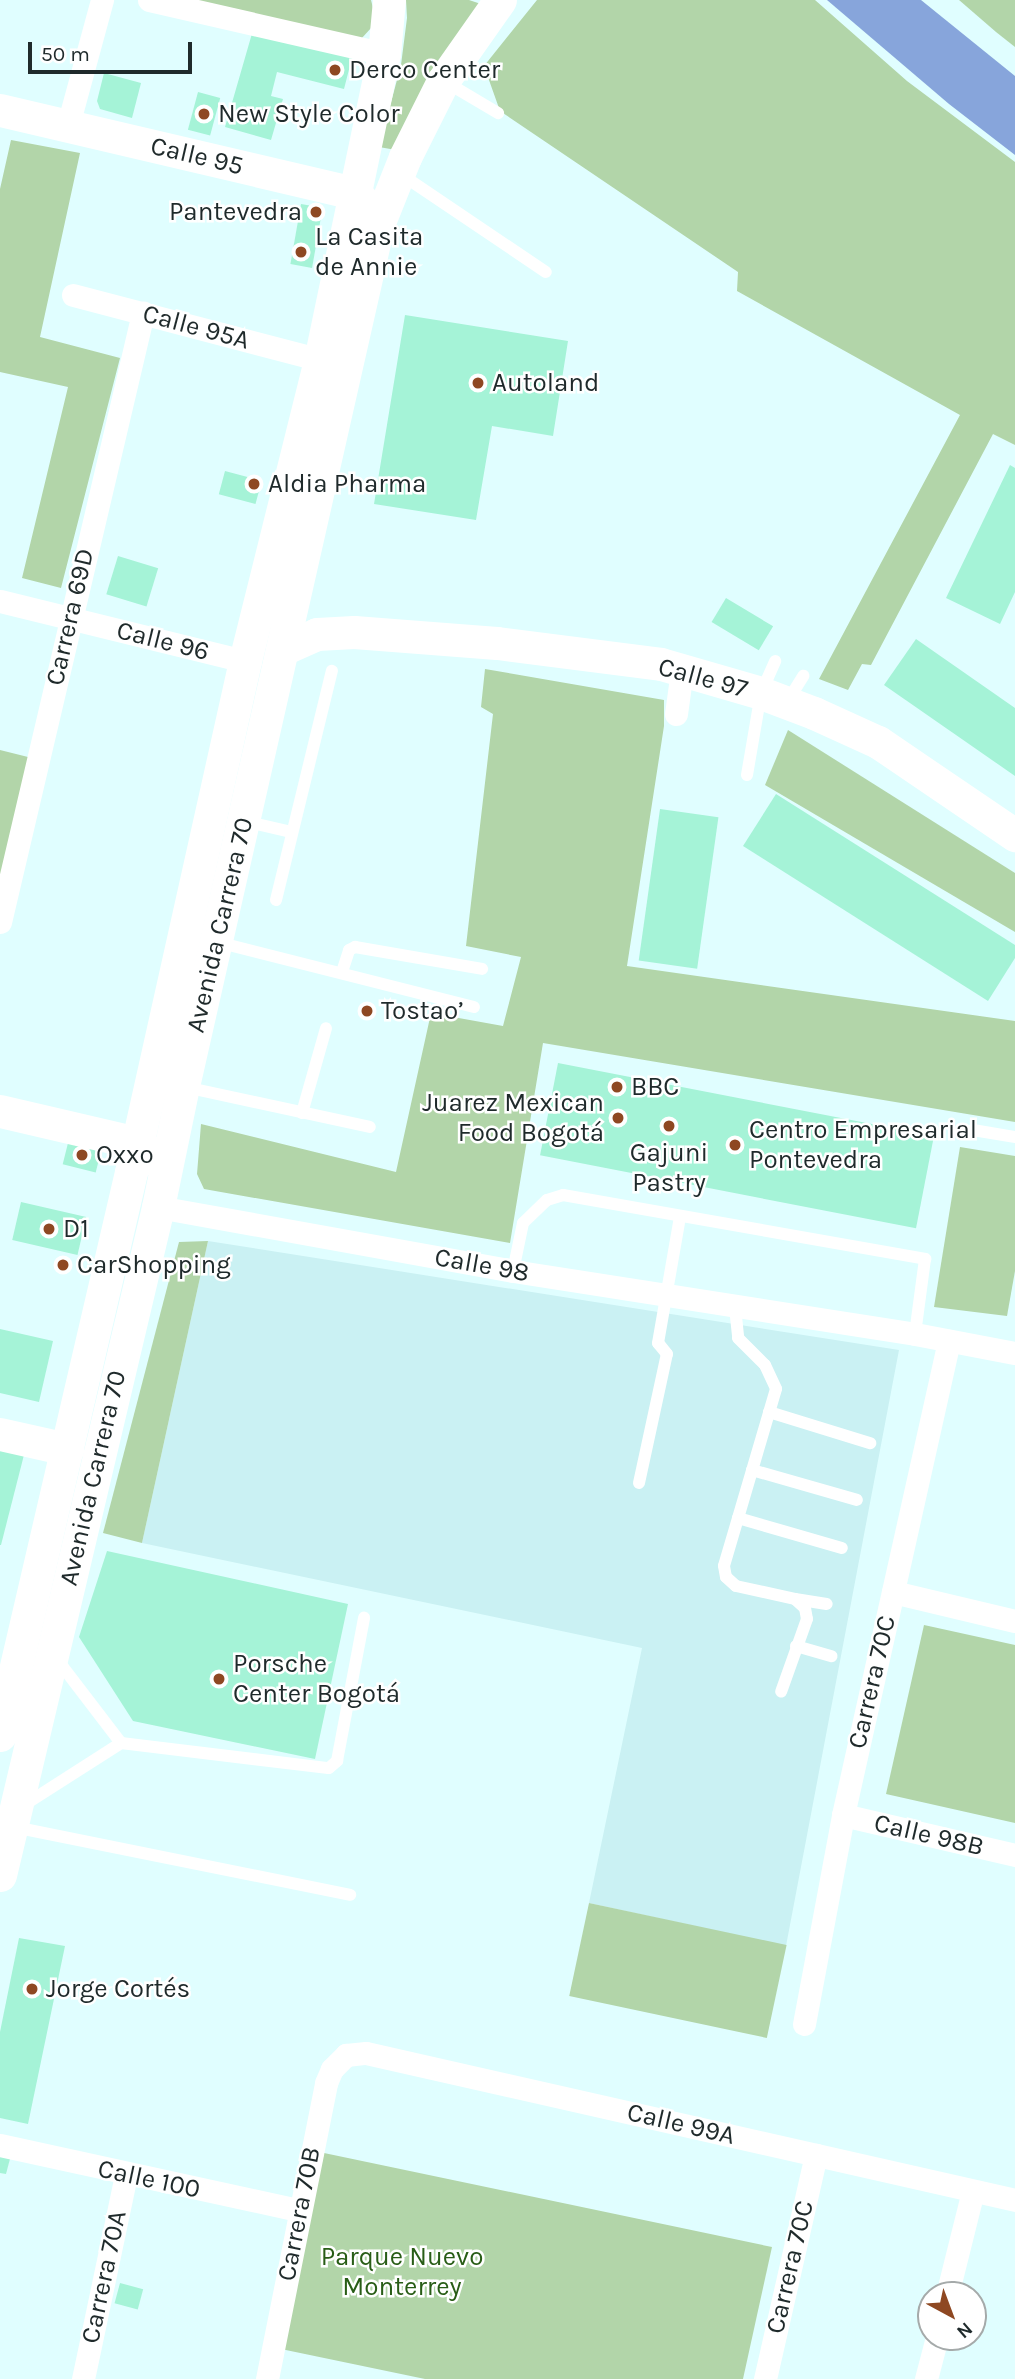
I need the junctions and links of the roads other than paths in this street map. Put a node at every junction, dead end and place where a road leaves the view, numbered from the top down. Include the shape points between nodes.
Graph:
1 (102, 0) edge
2 (149, 0) edge
3 (389, 0) edge
4 (500, 0) edge
5 (384, 54) junction
6 (443, 81) junction
7 (0, 110) edge
8 (498, 113) dead end
9 (68, 125) junction
10 (399, 173) junction
11 (355, 193) junction
12 (378, 225) junction
13 (546, 272) dead end
14 (73, 295) dead end
15 (142, 313) junction
16 (320, 360) junction
17 (299, 584) junction
18 (0, 601) edge
19 (69, 618) junction
20 (354, 632) junction
21 (284, 649) junction
22 (245, 661) junction
23 (775, 661) dead end
24 (682, 670) junction
25 (332, 671) dead end
26 (783, 690) junction
27 (676, 714) dead end
28 (747, 775) dead end
29 (244, 821) junction
30 (291, 832) junction
31 (1015, 835) edge
32 (276, 900) dead end
33 (0, 922) edge
34 (217, 942) junction
35 (482, 969) dead end
36 (342, 972) junction
37 (474, 1007) dead end
38 (326, 1028) dead end
39 (183, 1086) junction
40 (0, 1111) edge
41 (302, 1113) junction
42 (370, 1127) dead end
43 (973, 1130) dead end
44 (1015, 1137) edge
45 (137, 1143) junction
46 (158, 1206) junction
47 (680, 1217) junction
48 (513, 1271) junction
49 (666, 1296) junction
50 (736, 1307) junction
51 (915, 1334) junction
52 (949, 1341) junction
53 (1015, 1353) edge
54 (769, 1412) junction
55 (0, 1434) edge
56 (870, 1443) dead end
57 (67, 1449) junction
58 (752, 1470) junction
59 (639, 1483) dead end
60 (857, 1500) dead end
61 (738, 1518) junction
62 (842, 1548) dead end
63 (892, 1592) junction
64 (795, 1599) junction
65 (827, 1604) dead end
66 (364, 1618) dead end
67 (1015, 1621) edge
68 (796, 1646) junction
69 (52, 1652) junction
70 (832, 1656) dead end
71 (782, 1692) dead end
72 (0, 1735) edge
73 (121, 1743) junction
74 (843, 1815) junction
75 (9, 1819) edge
76 (1015, 1855) edge
77 (0, 1875) edge
78 (349, 1895) dead end
79 (804, 2024) dead end
80 (346, 2055) joint
81 (0, 2145) edge
82 (816, 2155) junction
83 (126, 2175) junction
84 (973, 2190) junction
85 (1015, 2200) edge
86 (298, 2210) junction
87 (950, 2281) edge
88 (933, 2351) edge
89 (83, 2379) edge
90 (267, 2379) edge
91 (765, 2379) edge
92 (926, 2379) edge

1 - 9 street
2 - 5 street
3 - 5 street, Avenida Carrera 70
4 - 6 street, Avenida Carrera 70
5 - 11 street, Avenida Carrera 70
6 - 8 lane
6 - 10 street, Avenida Carrera 70
7 - 9 street, Calle 95
9 - 11 street, Calle 95
10 - 12 street, Avenida Carrera 70
10 - 13 lane
11 - 12 street
11 - 16 street, Avenida Carrera 70
12 - 17 street, Avenida Carrera 70
14 - 15 street, Calle 95A
15 - 16 street, Calle 95A
15 - 19 street, Carrera 69D
16 - 22 street, Avenida Carrera 70
17 - 20 street, Calle 97 via 322,613
17 - 21 street, Avenida Carrera 70
18 - 19 street, Calle 96
19 - 22 street, Calle 96
19 - 33 street, Carrera 69D
20 - 21 street, Calle 97 via 317,634
20 - 24 street, Calle 97 via 497,643
21 - 29 street, Avenida Carrera 70
22 - 45 street, Avenida Carrera 70
23 - 26 lane
24 - 26 street, Calle 97
24 - 27 street
25 - 30 lane
26 - 28 lane
26 - 31 street, Calle 97 via 878,742
29 - 30 lane
29 - 34 street, Avenida Carrera 70
30 - 32 lane
34 - 36 lane
34 - 39 street, Avenida Carrera 70
35 - 36 lane via 355,947 349,950
36 - 37 lane
38 - 41 lane
39 - 41 lane
39 - 46 street, Avenida Carrera 70
40 - 45 street
41 - 42 lane
43 - 44 lane
45 - 46 street via 151,1159
45 - 57 street, Avenida Carrera 70
46 - 48 street, Calle 98
46 - 69 street, Avenida Carrera 70
47 - 48 lane via 563,1195 533,1210 523,1223
47 - 49 lane
47 - 51 lane via 925,1259
48 - 49 street, Calle 98
49 - 50 street, Calle 98
49 - 59 lane via 658,1343 667,1354
50 - 51 street, Calle 98
50 - 54 lane via 738,1338 772,1375 776,1389
51 - 52 street, Calle 98
52 - 53 street, Calle 98
52 - 63 street, Carrera 70C
54 - 56 lane
54 - 58 lane
55 - 57 street
57 - 72 street, Avenida Carrera 70
58 - 60 lane
58 - 61 lane
61 - 62 lane
61 - 64 lane via 724,1566 726,1577 736,1586
63 - 67 street
63 - 74 street, Carrera 70C
64 - 65 lane
64 - 68 lane via 805,1608 807,1619
66 - 73 lane via 334,1766
68 - 70 lane
68 - 71 lane
69 - 73 lane
69 - 75 street, Avenida Carrera 70
73 - 75 lane
74 - 76 street, Calle 98B
74 - 79 street, Carrera 70C
75 - 77 street, Avenida Carrera 70
75 - 78 lane
80 - 82 street, Calle 99A via 366,2053
80 - 86 street, Carrera 70B via 326,2083
81 - 83 street, Calle 100
82 - 84 street, Calle 99A
82 - 91 street, Carrera 70C
83 - 86 street, Calle 100
83 - 89 street, Carrera 70A
84 - 85 street, Calle 99A
84 - 87 street
86 - 90 street, Carrera 70B
88 - 92 street

